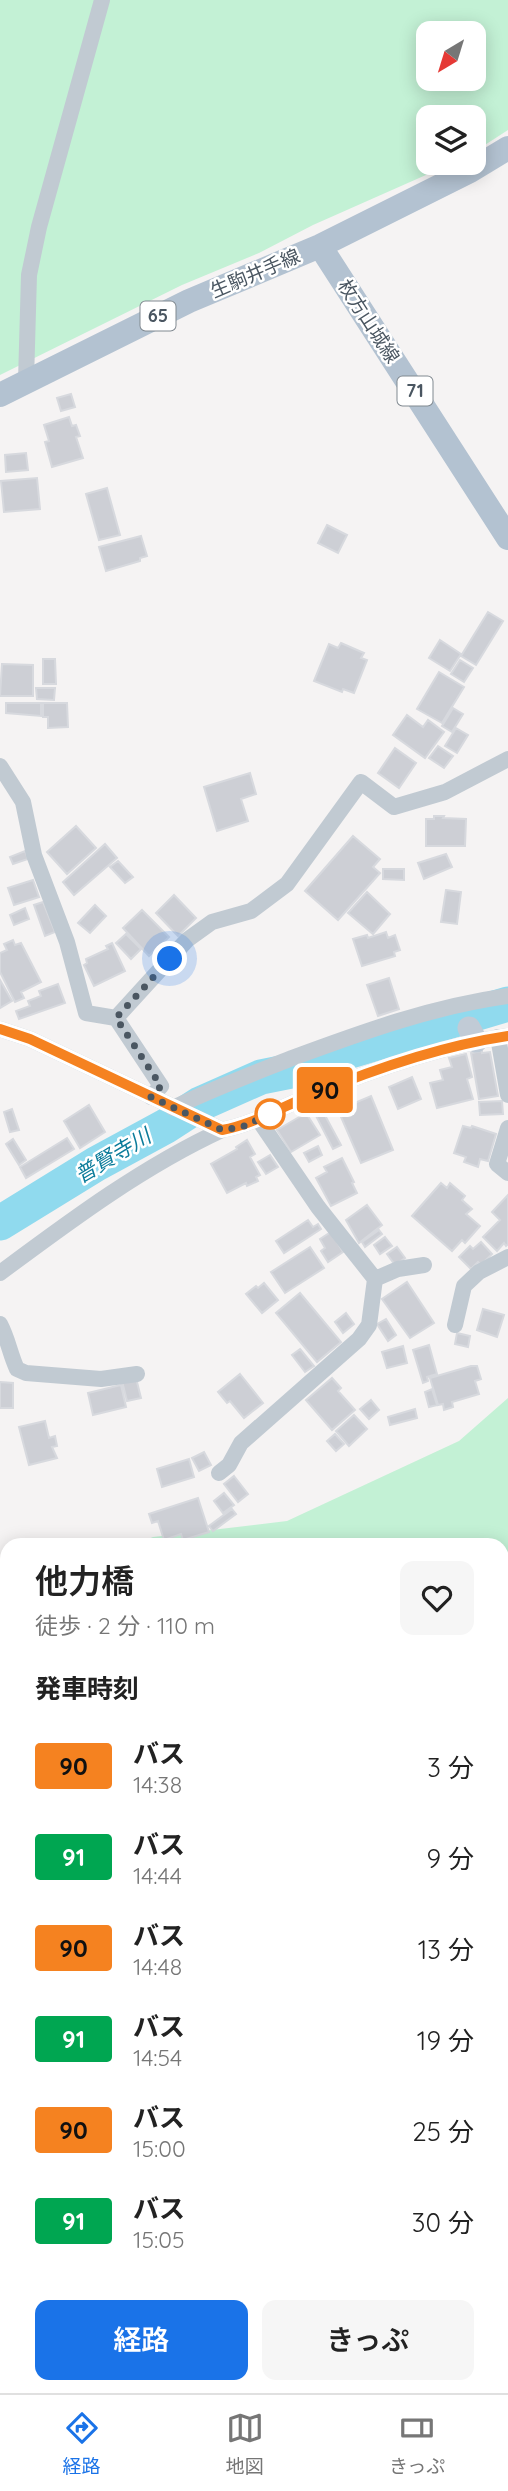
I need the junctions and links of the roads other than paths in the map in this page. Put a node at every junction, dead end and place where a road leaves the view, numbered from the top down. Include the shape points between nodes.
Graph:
1 (102, 0) edge
2 (508, 148) edge
3 (320, 246) junction
4 (26, 380) junction
5 (0, 395) edge
6 (508, 538) edge
7 (508, 759) edge
8 (0, 765) edge
9 (508, 996) edge
10 (116, 1018) junction
11 (0, 1029) edge
12 (488, 1035) edge
13 (508, 1095) edge
14 (151, 1097) junction
15 (177, 1110) junction
16 (258, 1119) junction
17 (508, 1128) edge
18 (222, 1130) junction
19 (508, 1173) edge
20 (508, 1257) edge
21 (424, 1265) dead end
22 (0, 1273) edge
23 (375, 1279) junction
24 (0, 1324) edge
25 (455, 1325) dead end
26 (137, 1374) dead end
27 (219, 1474) dead end

1 - 4 street via 29,275
2 - 3 main road, 生駒井手線 / 65
3 - 4 main road, 生駒井手線 / 65 via 189,301
3 - 6 main road, 枚方山城線 / 71
4 - 5 main road, 生駒井手線 / 65
7 - 10 street via 445,792 394,807 361,782 287,884 251,911 212,922 187,940
8 - 10 street via 23,802 34,855 67,942 86,1013
9 - 15 street via 460,1003 369,1029 209,1090
10 - 14 street via 161,1086
11 - 14 street
12 - 13 street
12 - 16 street via 375,1071
14 - 15 street
15 - 18 street
16 - 18 street
16 - 23 street via 317,1207
17 - 19 street via 497,1164
18 - 22 street via 89,1207
20 - 25 street via 464,1286
21 - 23 street
23 - 27 street via 369,1325 359,1339 241,1443
24 - 26 street via 17,1369 26,1373 101,1379

